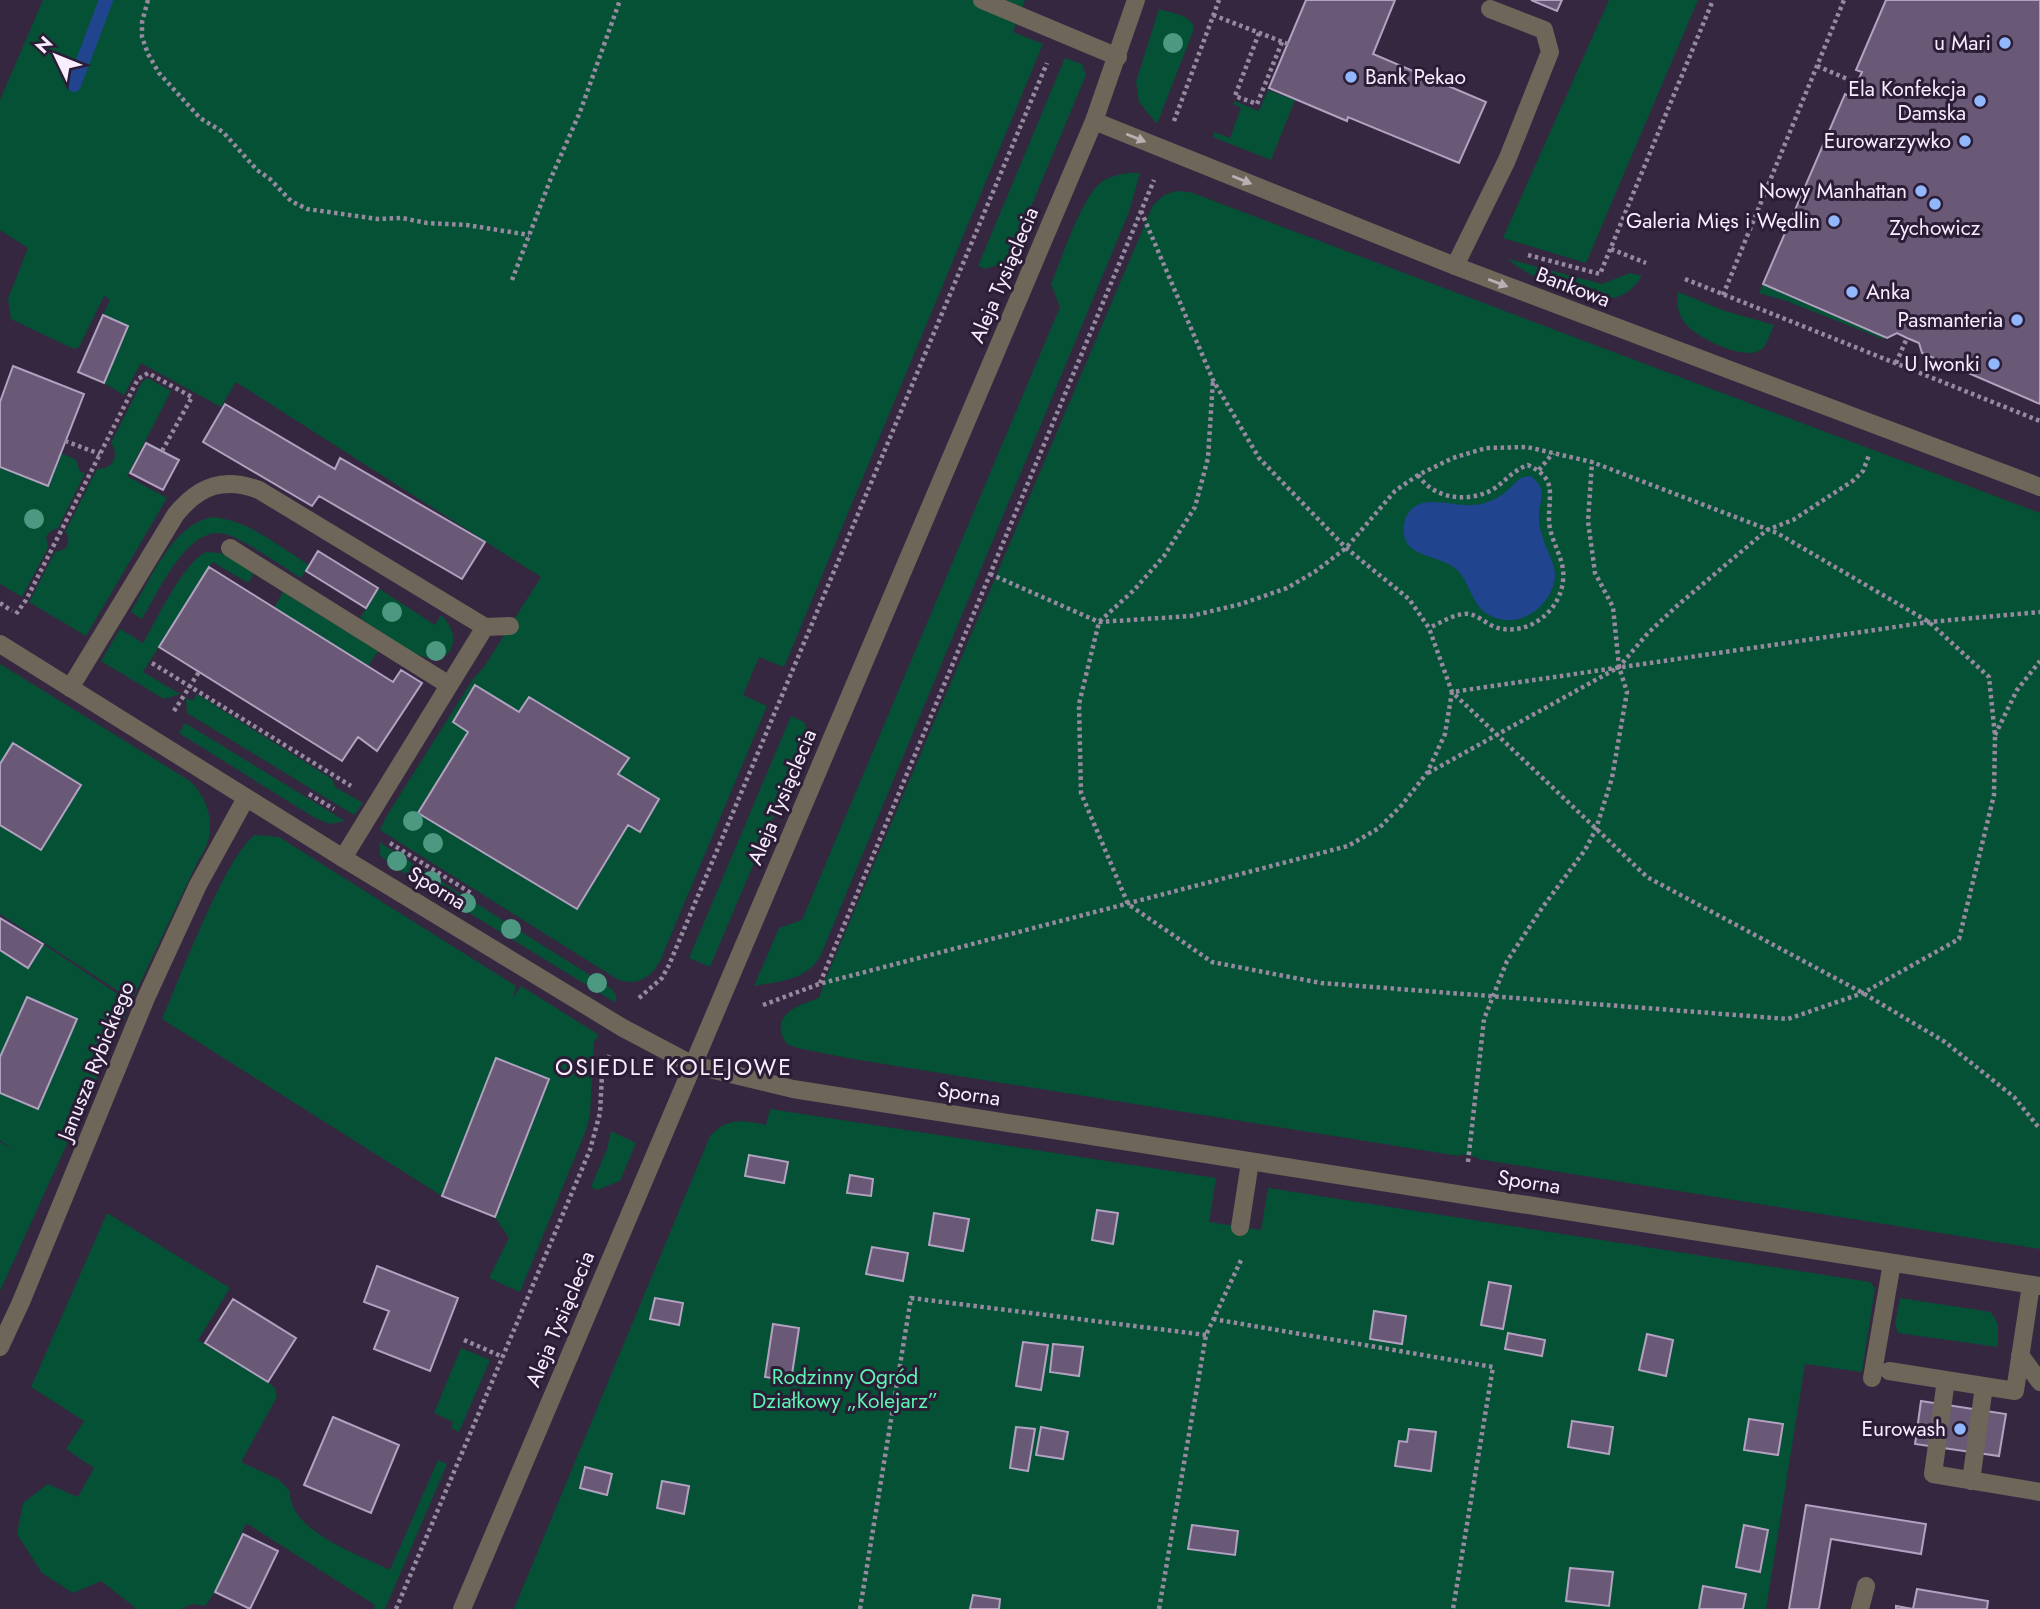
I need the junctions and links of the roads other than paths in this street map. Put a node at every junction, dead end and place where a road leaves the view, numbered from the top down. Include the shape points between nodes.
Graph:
1 (982, 0) edge
2 (1136, 0) edge
3 (1490, 9) dead end
4 (1118, 57) junction
5 (1094, 121) junction
6 (1455, 266) junction
7 (2040, 487) edge
8 (230, 548) dead end
9 (485, 626) junction
10 (510, 626) dead end
11 (0, 644) edge
12 (449, 685) junction
13 (70, 688) junction
14 (246, 798) junction
15 (343, 858) junction
16 (693, 1065) junction
17 (1250, 1162) junction
18 (1240, 1227) dead end
19 (1892, 1263) junction
20 (2036, 1285) edge
21 (0, 1347) edge
22 (2020, 1355) junction
23 (1889, 1371) dead end
24 (1872, 1378) dead end
25 (1946, 1380) junction
26 (2040, 1382) edge
27 (1984, 1386) junction
28 (1970, 1480) junction
29 (2040, 1492) edge
30 (1866, 1586) dead end
31 (462, 1609) edge
32 (1860, 1609) edge

1 - 4 street
2 - 4 street, Aleja Tysiąclecia
3 - 6 street via 1544,30 1550,52 1507,160
4 - 5 street, Aleja Tysiąclecia
5 -> 6 street, Bankowa
5 - 16 street, Aleja Tysiąclecia
6 -> 7 street, Bankowa
8 - 12 street
9 - 10 street
9 - 12 street
9 - 13 street via 271,497 245,485 221,484 195,495 176,514
11 - 13 street, Sporna
12 - 15 street
13 - 14 street, Sporna
14 - 15 street, Sporna
14 - 21 street, Janusza Rybickiego via 198,885 146,998
15 - 16 street, Sporna via 623,1028
16 - 17 street, Sporna via 793,1089
16 - 31 street, Aleja Tysiąclecia
17 - 18 street
17 - 19 street, Sporna
19 - 20 street, Sporna
19 - 24 street
20 - 22 street
22 - 26 street
22 - 27 street via 2015,1391
23 - 25 street
25 - 27 street
25 - 28 street via 1933,1474
27 - 28 street
28 - 29 street
30 - 32 street

